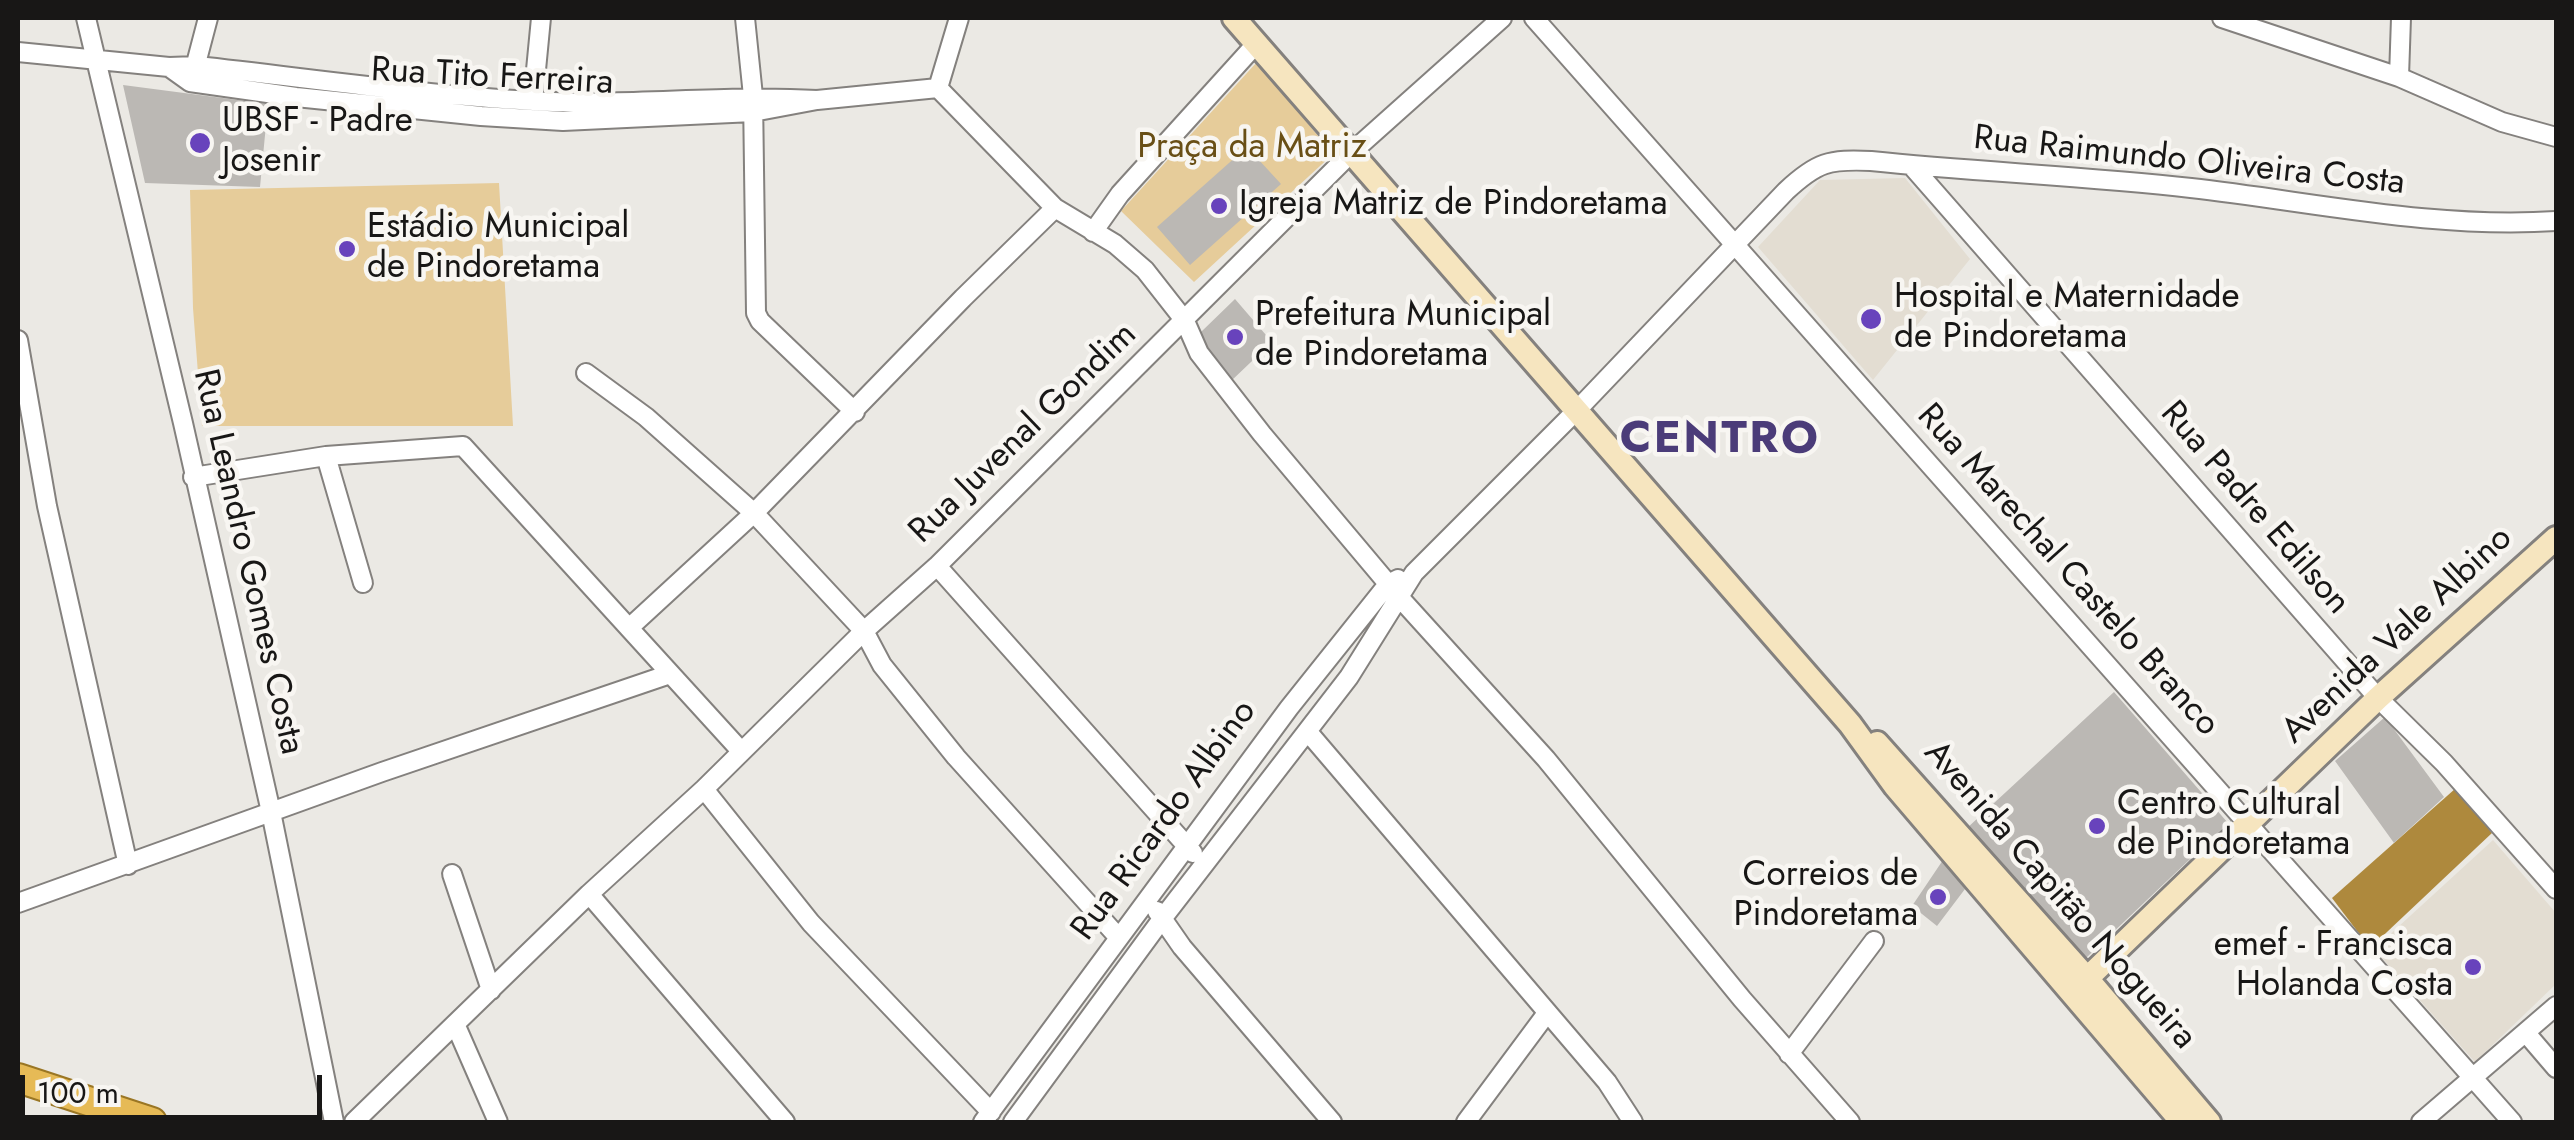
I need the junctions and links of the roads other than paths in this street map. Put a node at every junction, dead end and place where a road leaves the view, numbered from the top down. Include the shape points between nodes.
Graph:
1 (86, 18) edge
2 (208, 18) edge
3 (541, 18) edge
4 (745, 18) edge
5 (959, 18) edge
6 (1234, 18) edge
7 (1502, 18) edge
8 (1534, 18) edge
9 (2222, 18) edge
10 (2401, 18) edge
11 (1256, 44) junction
12 (18, 52) edge
13 (96, 61) junction
14 (193, 74) junction
15 (2399, 78) junction
16 (938, 88) junction
17 (533, 101) junction
18 (753, 104) junction
19 (2556, 138) edge
20 (1352, 152) junction
21 (1911, 165) junction
22 (1816, 166) joint
23 (1055, 208) junction
24 (2556, 221) edge
25 (1093, 232) junction
26 (1735, 246) junction
27 (1185, 322) junction
28 (18, 340) edge
29 (586, 373) dead end
30 (1578, 408) junction
31 (854, 412) junction
32 (326, 456) junction
33 (194, 477) junction
34 (754, 513) junction
35 (2554, 546) edge
36 (937, 566) junction
37 (364, 583) dead end
38 (1394, 591) junction
39 (629, 628) junction
40 (864, 631) junction
41 (670, 674) junction
42 (2378, 698) junction
43 (1308, 732) junction
44 (740, 751) junction
45 (704, 788) junction
46 (270, 812) junction
47 (2249, 823) junction
48 (1186, 846) junction
49 (1206, 864) junction
50 (128, 865) junction
51 (452, 874) dead end
52 (2556, 889) edge
53 (589, 894) junction
54 (1147, 900) junction
55 (18, 904) edge
56 (1162, 919) junction
57 (1119, 938) junction
58 (1874, 941) dead end
59 (2079, 985) junction
60 (491, 990) junction
61 (2556, 1006) edge
62 (1547, 1012) junction
63 (1061, 1017) junction
64 (456, 1026) junction
65 (1081, 1030) junction
66 (2526, 1033) junction
67 (1789, 1054) junction
68 (2556, 1068) edge
69 (18, 1078) edge
70 (2473, 1079) junction
71 (987, 1118) edge
72 (152, 1122) edge
73 (334, 1122) edge
74 (354, 1122) edge
75 (498, 1122) edge
76 (785, 1122) edge
77 (1013, 1122) edge
78 (1332, 1122) edge
79 (1466, 1122) edge
80 (1633, 1122) edge
81 (1850, 1122) edge
82 (2182, 1122) edge
83 (2209, 1122) edge
84 (2421, 1122) edge
85 (2512, 1122) edge

1 - 13 street, Rua Leandro Gomes Costa
2 - 14 street
3 - 17 street
4 - 18 street
5 - 16 street
6 - 11 main road, Avenida Capitão Nogueira
7 - 20 street, Rua Juvenal Gondim
8 - 26 street, Rua Marechal Castelo Branco
9 - 15 street
10 - 15 street
11 - 20 main road, Avenida Capitão Nogueira
11 - 25 street
12 - 13 street, Rua Tito Ferreira
13 - 14 street, Rua Tito Ferreira
13 - 33 street, Rua Leandro Gomes Costa
14 - 17 street, Rua Tito Ferreira
14 - 18 street, Rua Tito Ferreira via 363,104 563,121
15 - 19 street
16 - 18 street, Rua Tito Ferreira
16 - 23 street
17 - 18 street, Rua Tito Ferreira
18 - 31 street via 756,313
20 - 27 street, Rua Juvenal Gondim
20 - 30 main road, Avenida Capitão Nogueira
21 - 22 street, Rua Raimundo Oliveira Costa via 1834,160
21 - 24 street, Rua Raimundo Oliveira Costa via 2190,188 2438,221
21 - 42 street, Rua Padre Edilson
22 - 26 street, Rua Ricardo Albino
23 - 25 street
23 - 31 street
25 - 27 street via 1145,270
26 - 30 street, Rua Ricardo Albino
26 - 47 street, Rua Marechal Castelo Branco
27 - 36 street, Rua Juvenal Gondim
27 - 38 street via 1199,353
28 - 50 street via 47,506
29 - 34 street
30 - 38 street, Rua Ricardo Albino
30 - 59 main road, Avenida Capitão Nogueira via 1896,786
31 - 34 street
32 - 33 street
32 - 37 street
32 - 39 street via 462,446
33 - 46 street, Rua Leandro Gomes Costa
34 - 39 street
34 - 40 street
35 - 42 main road, Avenida Vale Albino
36 - 40 street, Rua Juvenal Gondim
36 - 48 street
38 - 43 street, Rua Ricardo Albino via 1349,677
38 - 48 street, Rua Ricardo Albino via 1289,708
38 - 67 street via 1546,759
39 - 41 street
40 - 44 street, Rua Juvenal Gondim
40 - 57 street via 882,665 956,757
41 - 44 street
41 - 46 street
42 - 47 main road, Avenida Vale Albino
42 - 52 street, Rua Padre Edilson
43 - 49 street, Rua Ricardo Albino
43 - 62 street
44 - 45 street, Rua Juvenal Gondim
45 - 53 street, Rua Juvenal Gondim
45 - 71 street via 811,923
46 - 50 street
46 - 73 street, Rua Leandro Gomes Costa
47 - 59 main road, Avenida Vale Albino
47 - 70 street, Rua Marechal Castelo Branco
48 - 49 street
48 - 54 street, Rua Ricardo Albino
49 - 56 street, Rua Ricardo Albino
50 - 55 street
51 - 60 street
53 - 60 street, Rua Juvenal Gondim
53 - 76 street
54 - 56 street
54 - 57 street, Rua Ricardo Albino
56 - 65 street, Rua Ricardo Albino
56 - 78 street
57 - 63 street, Rua Ricardo Albino
58 - 67 street
59 - 82 main road, Avenida Capitão Nogueira
59 - 83 main road, Avenida Capitão Nogueira
60 - 64 street, Rua Juvenal Gondim
61 - 66 street
62 - 79 street
62 - 80 street
63 - 65 street
63 - 71 street, Rua Ricardo Albino
64 - 74 street, Rua Juvenal Gondim
64 - 75 street
65 - 77 street, Rua Ricardo Albino
66 - 68 street
66 - 70 street
67 - 81 street
69 - 72 highway
70 - 84 street
70 - 85 street, Rua Marechal Castelo Branco

